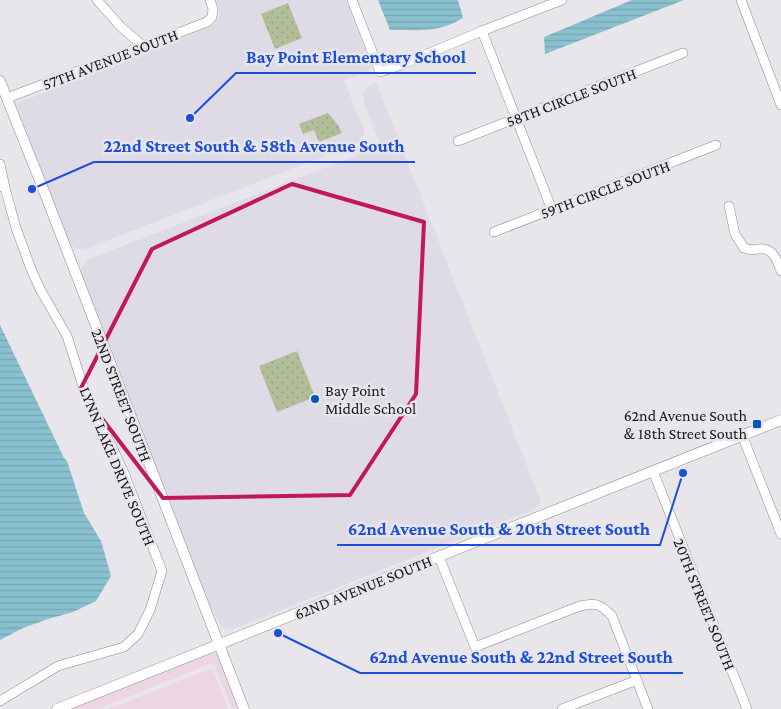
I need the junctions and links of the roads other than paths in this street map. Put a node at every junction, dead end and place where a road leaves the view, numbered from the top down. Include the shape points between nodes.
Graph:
1 (97, 0) edge
2 (210, 0) edge
3 (352, 0) edge
4 (562, 0) edge
5 (741, 0) edge
6 (482, 31) junction
7 (143, 46) junction
8 (684, 53) dead end
9 (0, 81) edge
10 (7, 98) junction
11 (781, 106) edge
12 (517, 118) junction
13 (458, 141) dead end
14 (716, 145) dead end
15 (0, 164) edge
16 (2, 187) edge
17 (729, 206) dead end
18 (552, 210) junction
19 (494, 232) dead end
20 (781, 271) edge
21 (781, 420) edge
22 (742, 435) junction
23 (653, 471) junction
24 (780, 531) edge
25 (439, 557) junction
26 (219, 644) junction
27 (637, 680) junction
28 (0, 700) edge
29 (57, 709) edge
30 (244, 709) edge
31 (562, 709) edge
32 (648, 709) edge
33 (747, 709) edge

1 - 7 street
2 - 7 street, 57TH AVENUE SOUTH via 214,9 207,22
3 - 6 street via 380,72
4 - 6 street
5 - 11 street
6 - 12 street
7 - 10 street, 57TH AVENUE SOUTH
8 - 12 street, 58TH CIRCLE SOUTH
9 - 10 street, 22ND STREET SOUTH
10 - 26 street, 22ND STREET SOUTH
12 - 13 street, 58TH CIRCLE SOUTH
12 - 18 street
14 - 18 street, 59TH CIRCLE SOUTH
15 - 16 street, LYNN LAKE DRIVE SOUTH
16 - 28 street, LYNN LAKE DRIVE SOUTH via 31,269 67,336 89,405 114,449 162,571 150,610 131,643 58,666
17 - 20 street via 735,234 744,248 770,252
18 - 19 street, 59TH CIRCLE SOUTH
21 - 22 street, 62ND AVENUE SOUTH
22 - 23 street, 62ND AVENUE SOUTH
22 - 24 street
23 - 25 street, 62ND AVENUE SOUTH
23 - 33 street, 20TH STREET SOUTH
25 - 26 street, 62ND AVENUE SOUTH
25 - 27 street via 475,647 590,603 603,606 612,616
26 - 29 street, 62ND AVENUE SOUTH
26 - 30 street, 22ND STREET SOUTH
27 - 31 street
27 - 32 street

